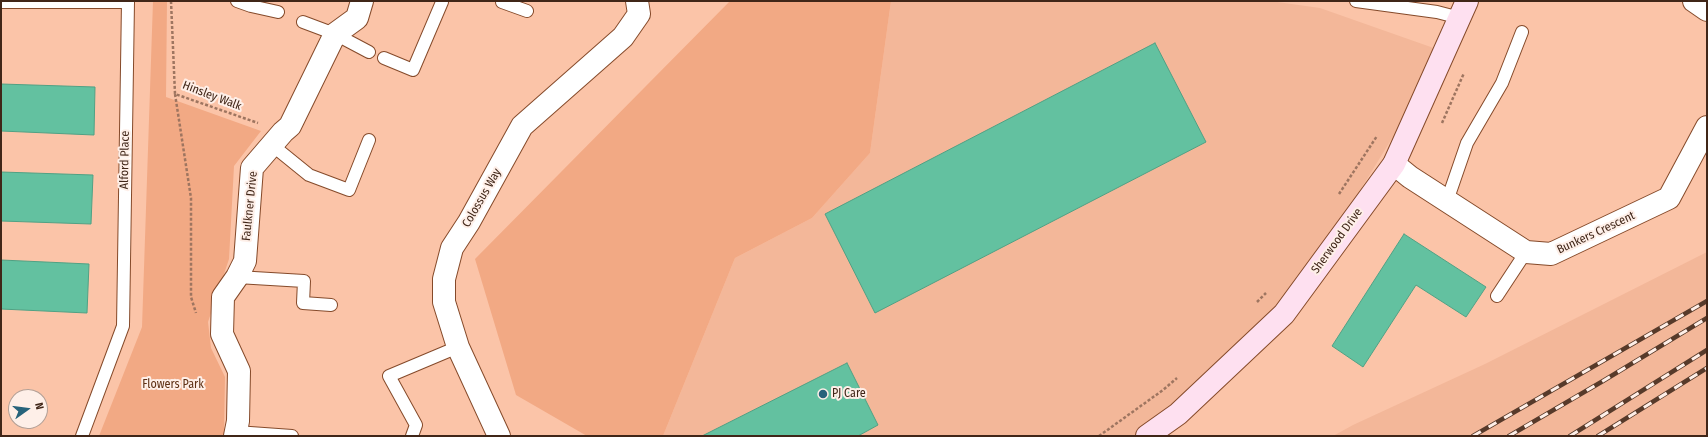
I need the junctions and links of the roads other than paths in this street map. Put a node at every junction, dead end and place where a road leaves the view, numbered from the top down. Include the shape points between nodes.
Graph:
1 (237, 1) edge
2 (362, 1) edge
3 (502, 1) edge
4 (637, 1) edge
5 (1356, 1) edge
6 (1694, 1) edge
7 (1, 2) edge
8 (442, 2) dead end
9 (252, 4) edge
10 (1464, 10) edge
11 (1707, 10) edge
12 (278, 12) dead end
13 (527, 12) dead end
14 (303, 22) dead end
15 (1522, 32) dead end
16 (335, 34) junction
17 (369, 52) dead end
18 (384, 58) dead end
19 (1707, 127) edge
20 (277, 139) junction
21 (369, 140) dead end
22 (1394, 164) junction
23 (1447, 201) junction
24 (1526, 252) junction
25 (237, 277) junction
26 (1497, 296) dead end
27 (331, 305) dead end
28 (458, 346) junction
29 (235, 434) edge
30 (82, 436) edge
31 (292, 436) edge
32 (412, 436) edge
33 (498, 436) edge
34 (1147, 436) edge

1 - 9 lane
2 - 16 street, Faulkner Drive via 357,18
3 - 13 lane
4 - 28 street, Colossus Way via 638,14 623,38 522,126 452,248 444,279 444,302
5 - 10 lane via 1437,12
6 - 11 street
7 - 30 lane, Alford Place via 128,2 123,326
8 - 18 lane via 413,70
9 - 12 lane
10 - 22 street, Sherwood Drive
14 - 16 lane
15 - 23 lane via 1502,83 1467,143
16 - 17 lane
16 - 20 street, Faulkner Drive via 290,126
19 - 24 street, Bunkers Crescent via 1669,198 1552,254
20 - 21 lane via 309,175 349,190
20 - 25 street, Faulkner Drive via 252,168 245,261
22 - 23 street, Bunkers Crescent
22 - 34 street, Sherwood Drive via 1284,314 1178,414
23 - 24 street, Bunkers Crescent
24 - 26 lane
25 - 27 lane via 304,281 303,303
25 - 29 street, Faulkner Drive via 223,297 222,334 239,371 238,421
28 - 32 lane via 389,376 416,425
28 - 33 street, Colossus Way
29 - 31 lane

